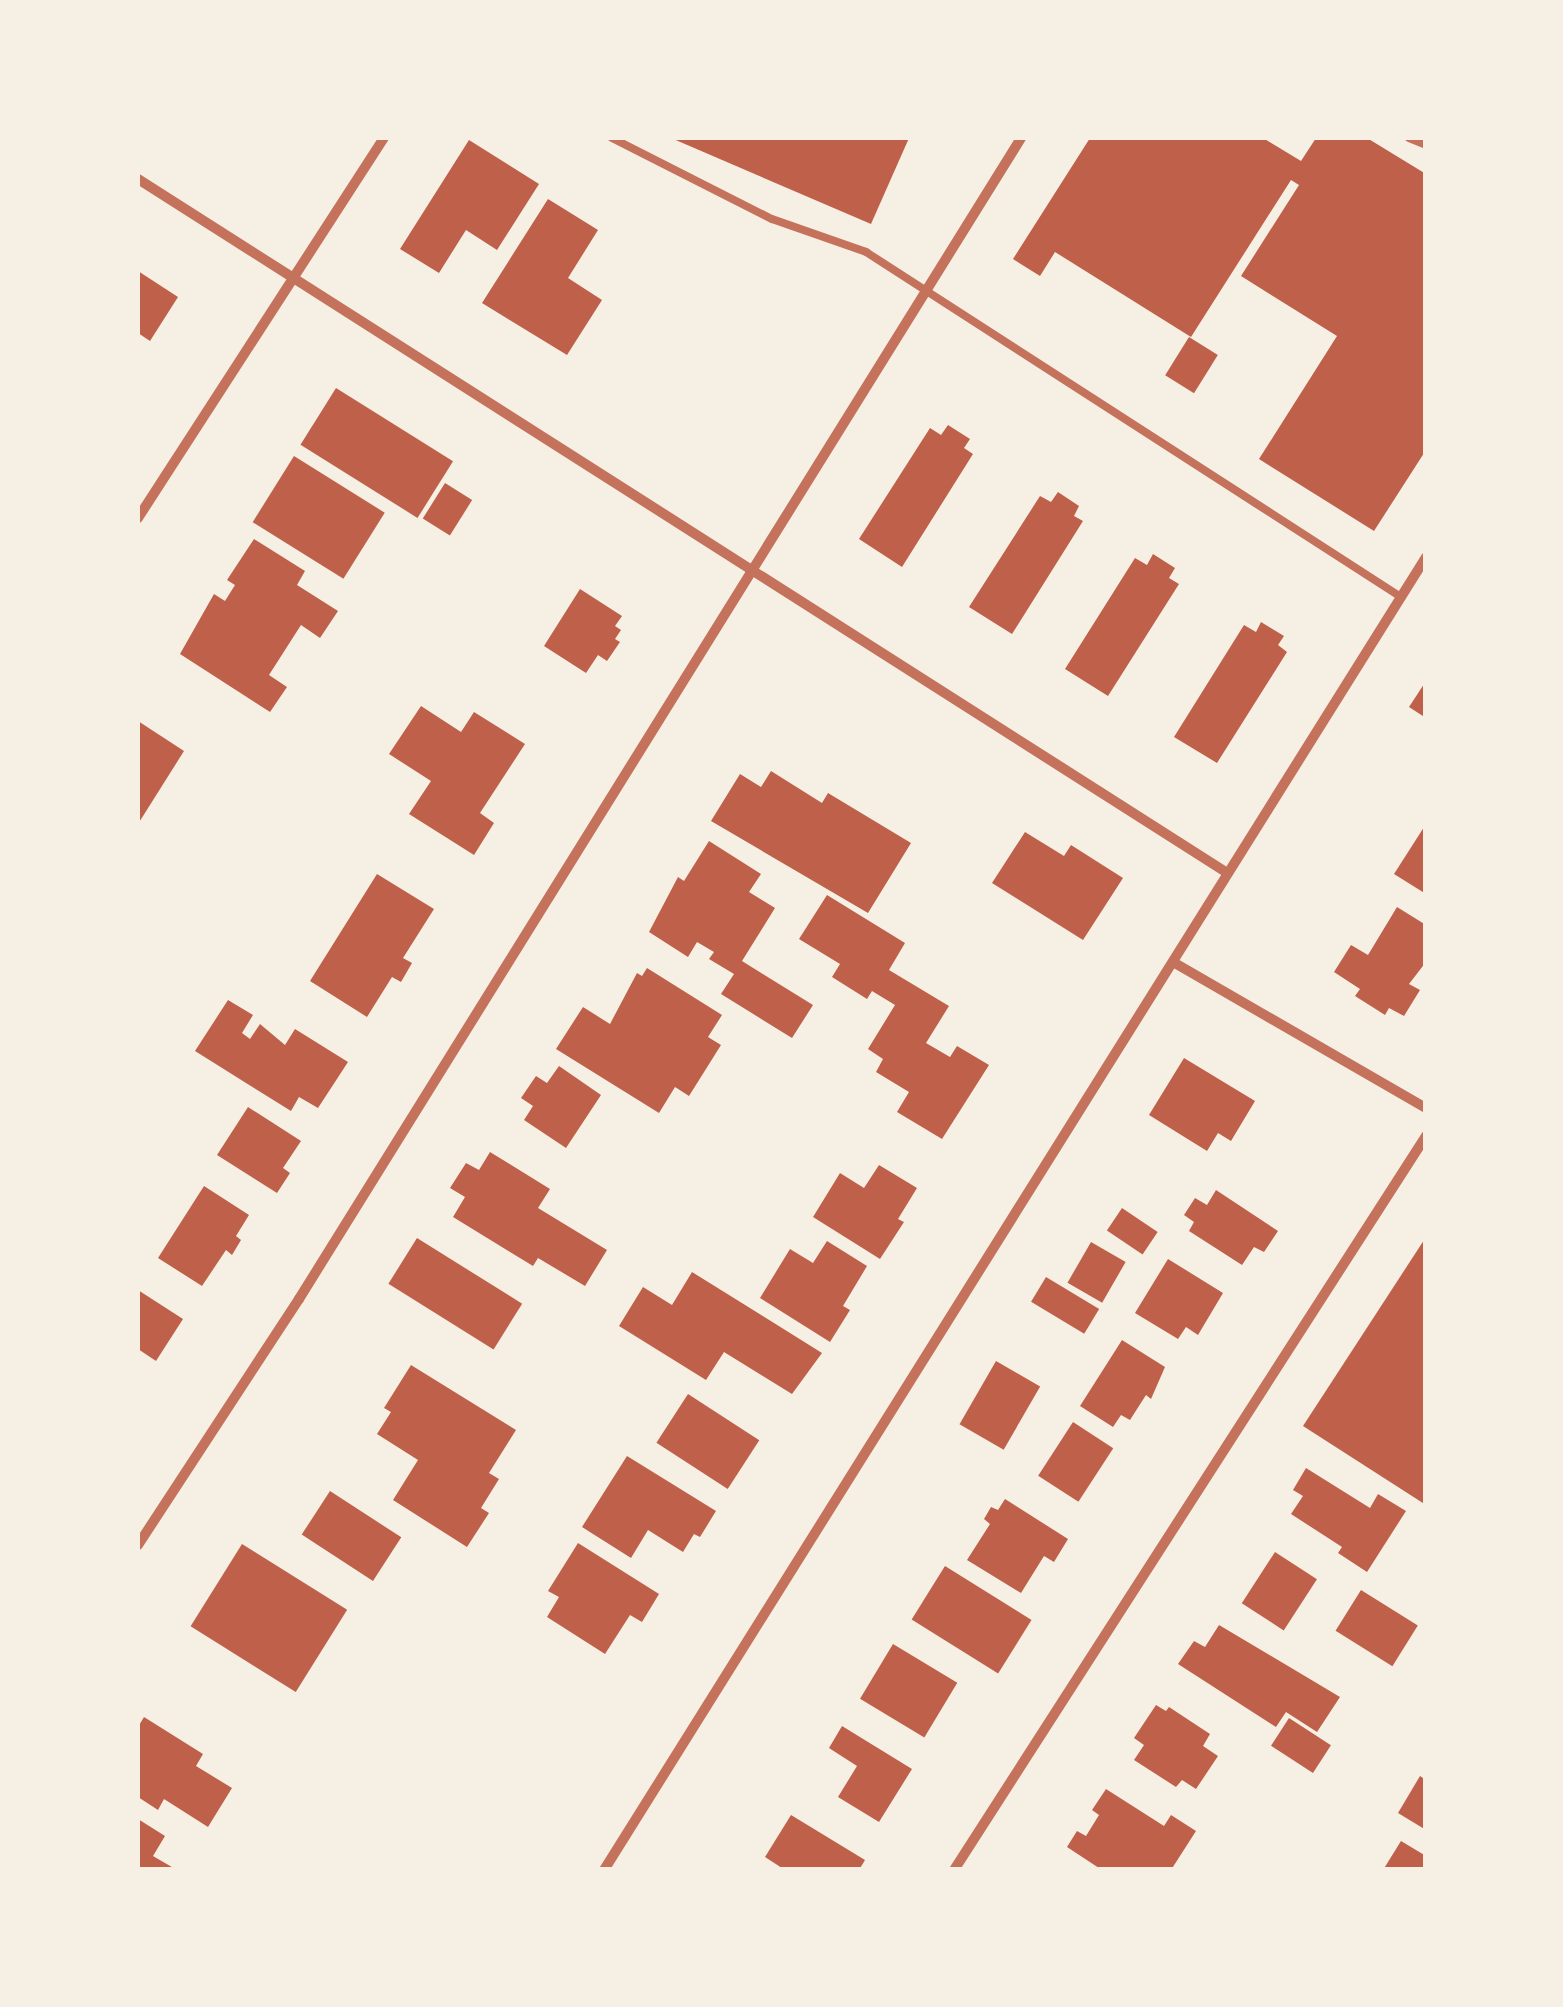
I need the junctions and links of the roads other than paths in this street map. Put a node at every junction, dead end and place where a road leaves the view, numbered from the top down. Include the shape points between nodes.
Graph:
1 (384, 138) edge
2 (612, 138) edge
3 (1021, 138) edge
4 (1409, 138) edge
5 (1426, 144) edge
6 (138, 180) edge
7 (292, 277) junction
8 (926, 288) junction
9 (138, 518) edge
10 (1426, 558) edge
11 (753, 571) junction
12 (1401, 597) junction
13 (1226, 872) junction
14 (1173, 962) junction
15 (1426, 1108) edge
16 (1426, 1136) edge
17 (138, 1545) edge
18 (604, 1870) edge
19 (954, 1870) edge

1 - 7 street
2 - 8 lane via 772,219 866,252
3 - 8 street
4 - 5 lane
6 - 7 street
7 - 9 street
7 - 11 street
8 - 11 street
8 - 12 lane
10 - 12 street
11 - 13 street
11 - 17 street
12 - 13 street
13 - 14 street
14 - 15 street
14 - 18 street
16 - 19 street

